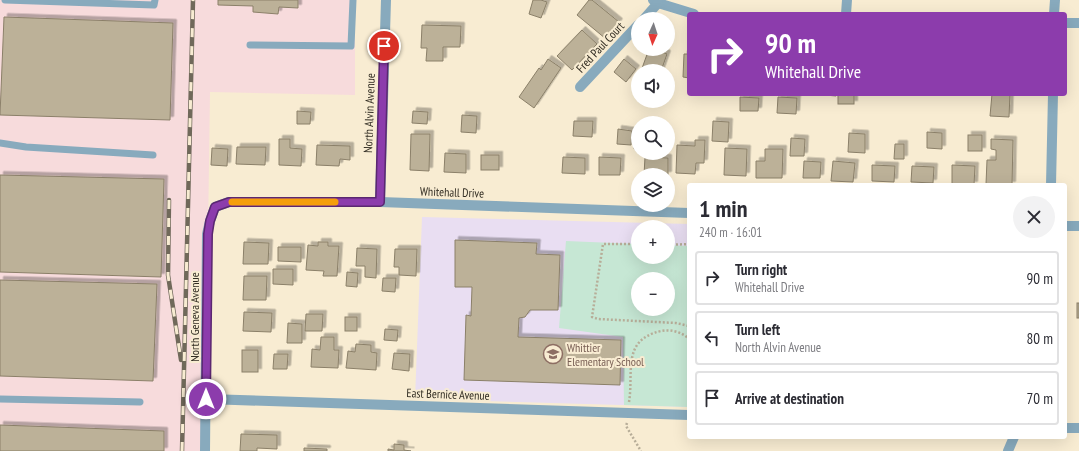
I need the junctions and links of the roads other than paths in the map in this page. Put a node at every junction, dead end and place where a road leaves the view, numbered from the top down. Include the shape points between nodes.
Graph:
1 (5, 0) edge
2 (155, 0) edge
3 (353, 0) edge
4 (386, 0) edge
5 (846, 0) edge
6 (1055, 0) edge
7 (656, 2) edge
8 (649, 12) edge
9 (688, 12) edge
10 (846, 12) edge
11 (1054, 12) edge
12 (1067, 23) edge
13 (1079, 23) edge
14 (631, 32) edge
15 (250, 45) dead end
16 (580, 87) dead end
17 (1053, 96) edge
18 (0, 143) edge
19 (153, 155) dead end
20 (1051, 183) edge
21 (380, 202) junction
22 (215, 207) joint
23 (687, 213) edge
24 (1067, 226) edge
25 (1079, 226) edge
26 (0, 399) edge
27 (206, 399) junction
28 (140, 402) dead end
29 (687, 415) edge
30 (1067, 428) edge
31 (1079, 428) edge
32 (1013, 439) edge
33 (205, 451) edge
34 (1008, 451) edge

1 - 2 lane via 154,5
3 - 15 lane via 351,46
4 - 21 street, North Alvin Avenue
5 - 10 street
6 - 11 street
7 - 8 street
7 - 9 street
12 - 13 street
14 - 16 street, Fred Paul Court
17 - 20 street
18 - 19 lane
21 - 22 street, Whitehall Drive via 229,202
21 - 23 street, Whitehall Drive
22 - 27 street, North Geneva Avenue via 208,234
24 - 25 street
26 - 28 lane
27 - 29 street, East Bernice Avenue
27 - 33 street, North Geneva Avenue
30 - 31 street
32 - 34 street

